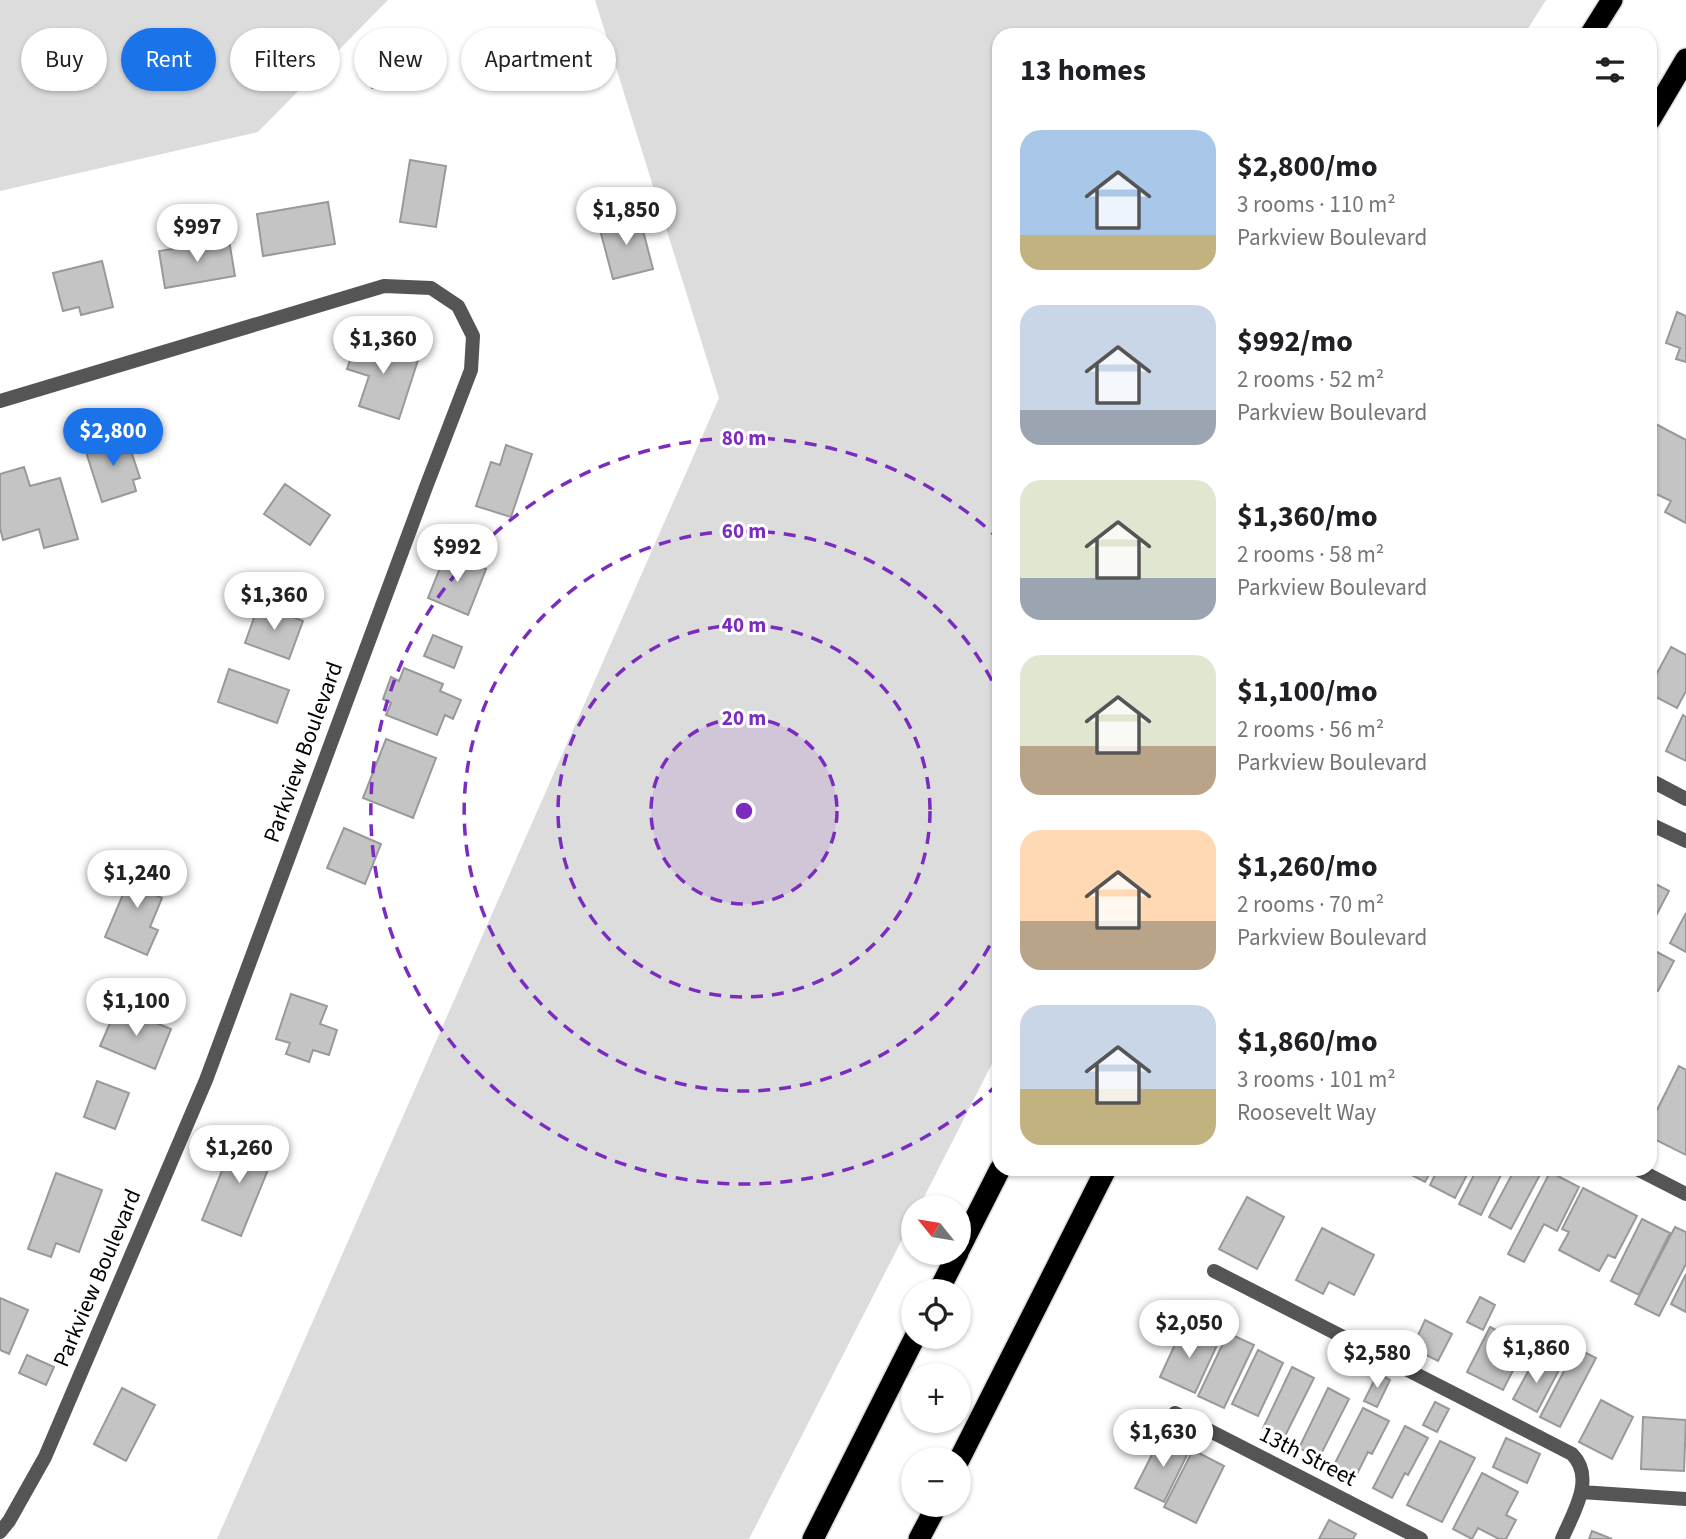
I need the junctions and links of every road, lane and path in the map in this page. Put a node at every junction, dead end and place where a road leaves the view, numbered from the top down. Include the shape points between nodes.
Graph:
1 (1612, 0) edge
2 (1594, 28) edge
3 (1686, 59) edge
4 (1657, 108) edge
5 (0, 401) edge
6 (1657, 784) edge
7 (1686, 799) edge
8 (1657, 827) edge
9 (1686, 841) edge
10 (996, 1176) edge
11 (1102, 1176) edge
12 (1651, 1176) edge
13 (1686, 1194) edge
14 (971, 1226) edge
15 (1214, 1272) dead end
16 (909, 1349) edge
17 (1175, 1413) dead end
18 (966, 1447) edge
19 (1581, 1492) junction
20 (1686, 1499) edge
21 (931, 1517) edge
22 (0, 1532) edge
23 (813, 1539) edge
24 (919, 1539) edge
25 (1421, 1539) edge
26 (1562, 1539) edge

1 - 2 highway
3 - 4 highway
5 - 22 street, Parkview Boulevard via 384,286 431,288 458,306 473,336 471,370 206,1080 45,1457
6 - 7 street
8 - 9 street
10 - 14 highway
11 - 18 highway
12 - 13 street
15 - 19 street via 1572,1454 1583,1472
16 - 23 highway
17 - 25 street, 13th Street
19 - 20 street
19 - 26 street
21 - 24 highway

